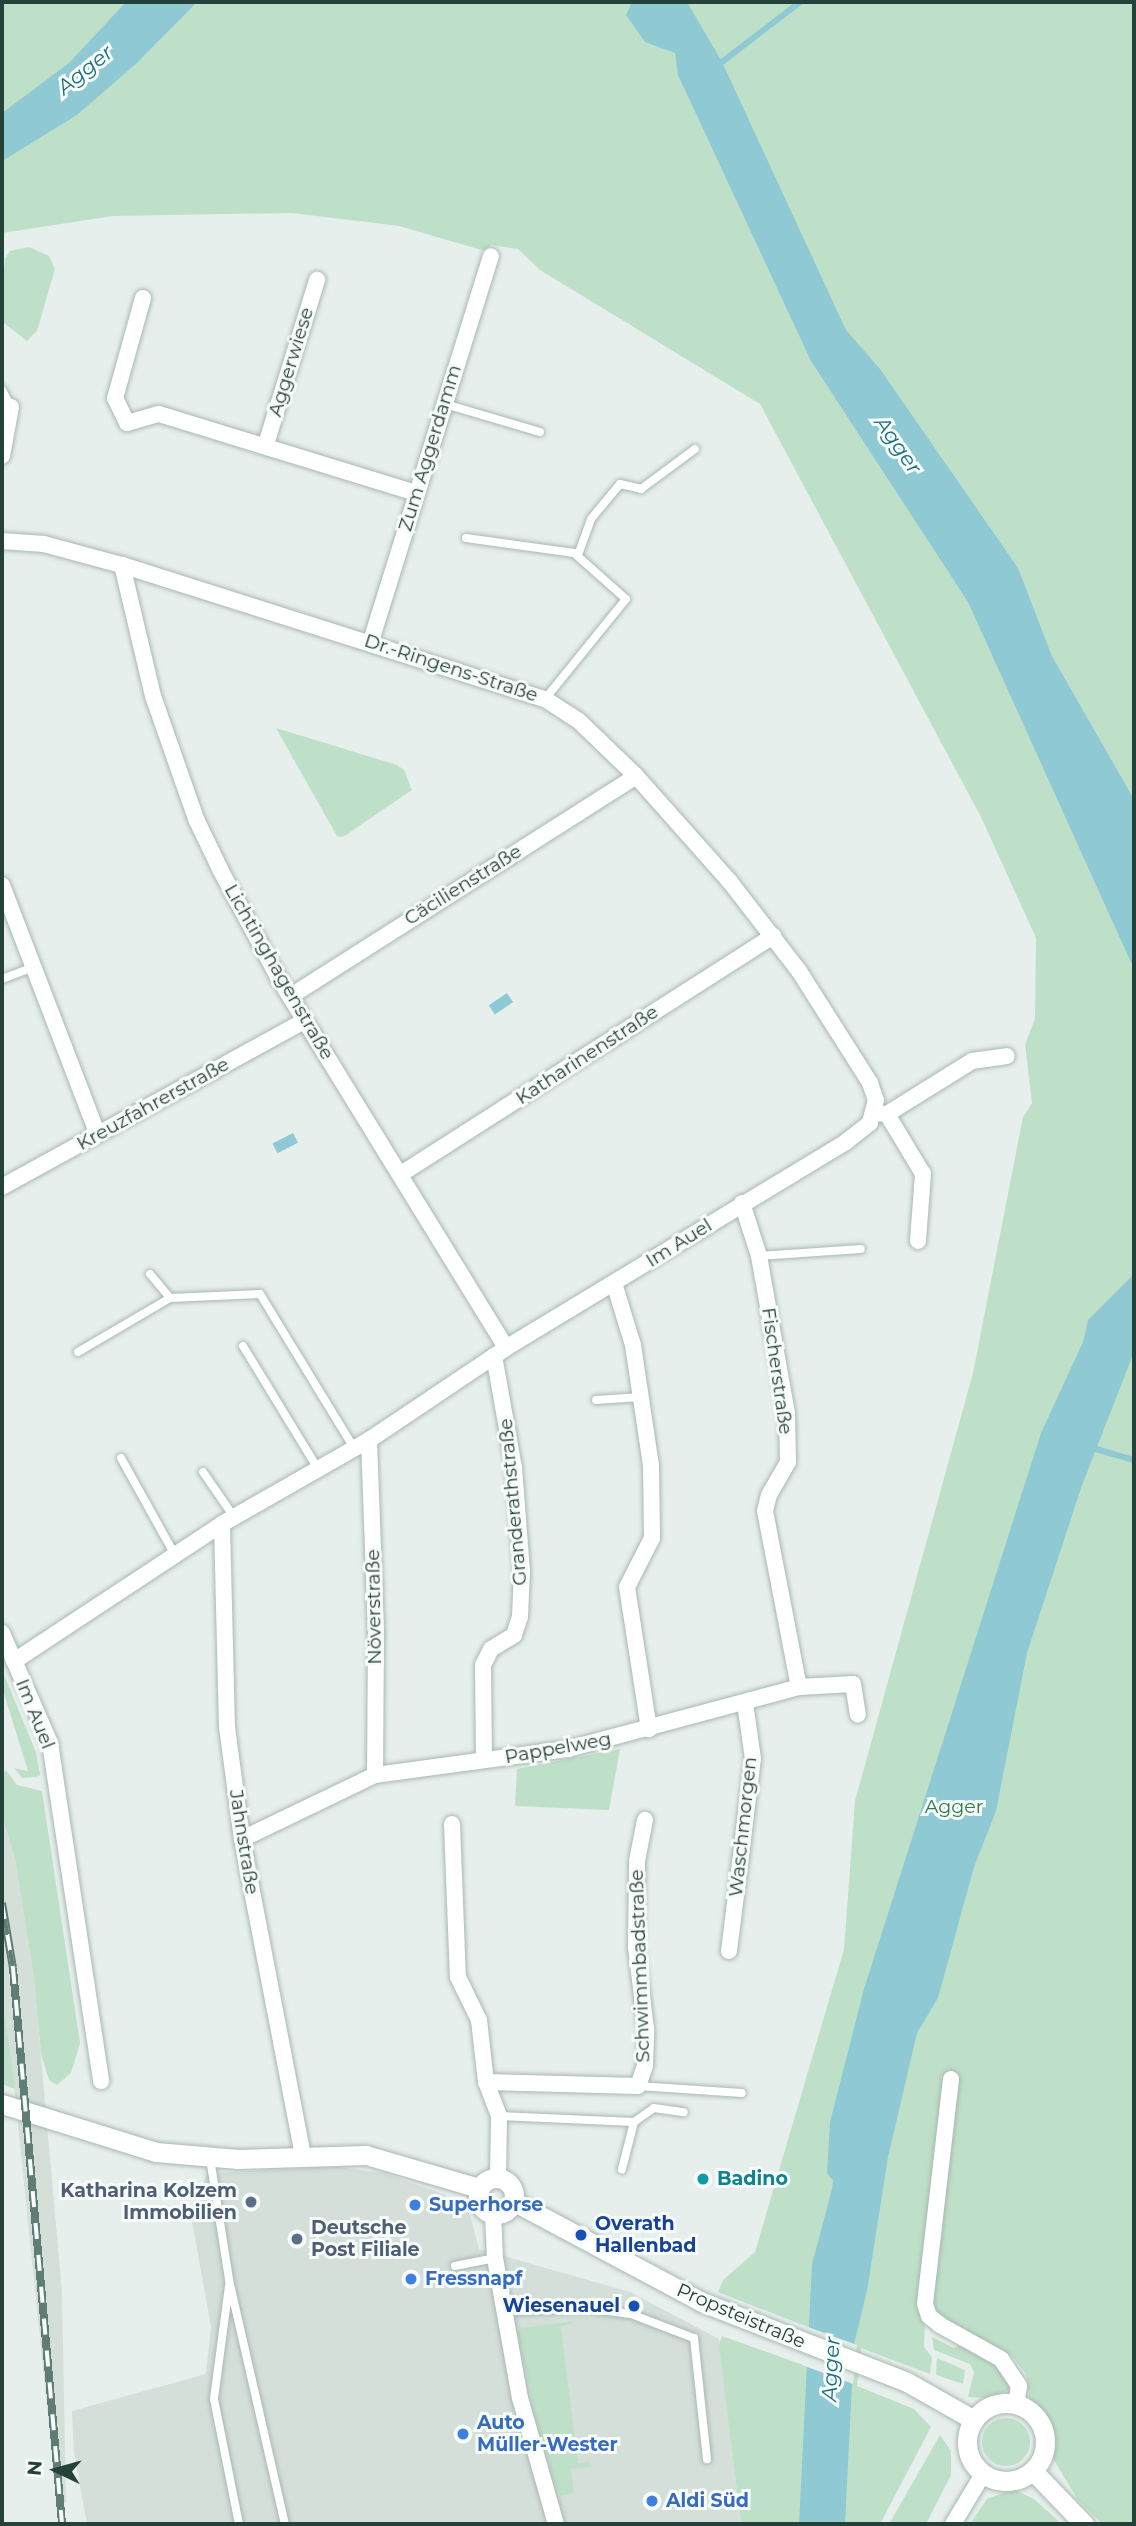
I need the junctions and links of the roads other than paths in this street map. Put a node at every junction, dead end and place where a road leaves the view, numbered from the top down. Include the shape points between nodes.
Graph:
1 (491, 256) dead end
2 (317, 280) dead end
3 (143, 298) dead end
4 (2, 390) edge
5 (443, 404) junction
6 (11, 407) joint
7 (540, 432) dead end
8 (266, 444) junction
9 (695, 449) dead end
10 (2, 456) edge
11 (416, 493) junction
12 (466, 538) dead end
13 (2, 541) edge
14 (578, 555) junction
15 (122, 565) junction
16 (371, 641) junction
17 (545, 699) junction
18 (636, 776) junction
19 (2, 885) edge
20 (772, 936) junction
21 (33, 967) junction
22 (2, 979) edge
23 (291, 996) junction
24 (304, 1021) junction
25 (1007, 1056) dead end
26 (880, 1114) junction
27 (97, 1133) junction
28 (401, 1174) junction
29 (2, 1187) edge
30 (742, 1203) junction
31 (919, 1241) dead end
32 (861, 1249) dead end
33 (759, 1256) junction
34 (150, 1274) dead end
35 (614, 1283) junction
36 (170, 1298) junction
37 (243, 1346) dead end
38 (78, 1352) dead end
39 (500, 1352) junction
40 (641, 1397) junction
41 (596, 1400) dead end
42 (369, 1440) junction
43 (354, 1448) junction
44 (121, 1458) dead end
45 (318, 1469) junction
46 (203, 1472) dead end
47 (228, 1521) junction
48 (175, 1555) junction
49 (2, 1633) edge
50 (14, 1661) junction
51 (799, 1687) junction
52 (745, 1703) junction
53 (858, 1715) dead end
54 (649, 1729) junction
55 (484, 1760) junction
56 (375, 1775) junction
57 (645, 1820) dead end
58 (452, 1824) dead end
59 (242, 1839) junction
60 (729, 1951) dead end
61 (951, 2079) dead end
62 (101, 2081) dead end
63 (486, 2082) junction
64 (638, 2086) junction
65 (742, 2093) dead end
66 (2, 2104) edge
67 (684, 2112) dead end
68 (499, 2116) junction
69 (634, 2122) junction
70 (303, 2155) junction
71 (210, 2158) junction
72 (622, 2169) dead end
73 (498, 2178) junction
74 (479, 2188) junction
75 (513, 2201) junction
76 (493, 2214) junction
77 (495, 2259) junction
78 (455, 2266) dead end
79 (229, 2280) junction
80 (503, 2311) junction
81 (1016, 2405) junction
82 (974, 2420) junction
83 (707, 2459) dead end
84 (1033, 2471) junction
85 (984, 2474) junction
86 (239, 2524) edge
87 (285, 2524) edge
88 (556, 2524) edge
89 (953, 2524) edge
90 (1084, 2524) edge

1 - 5 street, Zum Aggerdamm
2 - 8 street, Aggerwiese
3 - 8 street via 115,398 127,423 159,414
4 - 6 lane
5 - 7 lane
5 - 11 street, Zum Aggerdamm
6 - 10 street
8 - 11 street
9 - 14 lane via 641,489 620,484 591,519
11 - 16 street, Zum Aggerdamm
12 - 14 lane
13 - 15 street, Dr.-Ringens-Straße via 44,544
14 - 17 lane via 626,599
15 - 16 street, Dr.-Ringens-Straße
15 - 23 street, Lichtinghagenstraße via 153,696 196,818 250,929
16 - 17 street, Dr.-Ringens-Straße
17 - 18 street, Dr.-Ringens-Straße via 579,721
18 - 20 street, Dr.-Ringens-Straße
18 - 23 street, Cäcilienstraße
19 - 21 street
20 - 26 street, Dr.-Ringens-Straße via 870,1083
20 - 28 street, Katharinenstraße
21 - 22 lane
21 - 27 street
23 - 24 street, Lichtinghagenstraße
24 - 27 street, Kreuzfahrerstraße
24 - 28 street, Lichtinghagenstraße
25 - 26 street, Im Auel via 972,1061
26 - 30 street, Im Auel via 863,1130
26 - 31 street, Dr.-Ringens-Straße via 923,1174
27 - 29 street, Kreuzfahrerstraße
28 - 39 street, Lichtinghagenstraße
30 - 33 street, Fischerstraße
30 - 35 street, Im Auel
32 - 33 lane
33 - 51 street, Fischerstraße via 787,1413 788,1462 765,1511
34 - 36 lane
35 - 39 street, Im Auel
35 - 40 street via 633,1345
36 - 38 lane
36 - 43 lane via 260,1294
37 - 45 lane
39 - 42 street, Im Auel
39 - 55 street, Granderathstraße via 522,1571 520,1617 513,1635 491,1649 483,1665
40 - 41 lane
40 - 54 street via 651,1465 652,1538 627,1587
42 - 43 street, Im Auel
42 - 56 street, Növerstraße via 376,1633
43 - 45 street, Im Auel
44 - 48 lane
45 - 47 street, Im Auel
46 - 47 lane
47 - 48 street, Im Auel
47 - 59 street, Jahnstraße via 227,1727
48 - 50 street, Im Auel
49 - 50 street
50 - 62 street, Im Auel via 50,1742
51 - 52 street, Pappelweg
51 - 53 street, Pappelweg via 852,1685
52 - 54 street, Pappelweg
52 - 60 street, Waschmorgen via 752,1759
54 - 55 street, Pappelweg via 568,1749
55 - 56 street, Pappelweg
56 - 59 street, Pappelweg
57 - 64 street, Schwimmbadstraße via 637,1861 636,1947 646,2029 645,2066
58 - 63 street via 458,1977 479,2020
59 - 70 street, Jahnstraße
61 - 81 street via 925,2304 934,2320 1001,2359 1019,2386
63 - 64 street, Schwimmbadstraße
63 - 68 street
64 - 65 lane
66 - 71 street via 108,2140
67 - 69 lane via 654,2108
68 - 69 lane
68 - 73 street
69 - 72 lane
70 - 71 street
70 - 74 street via 366,2155
71 - 79 lane
73 - 74 street
73 - 75 street via 509,2183
74 - 76 street via 480,2204
75 - 76 street via 508,2209
75 - 82 street, Propsteistraße via 676,2290 907,2382
76 - 77 street
77 - 78 lane
77 - 80 street
79 - 86 lane via 214,2399
79 - 87 lane
80 - 83 lane via 585,2308 631,2314 694,2338
80 - 88 street via 520,2398
81 - 82 street via 997,2404
81 - 84 street via 1035,2417 1046,2437
82 - 85 street via 968,2452
84 - 85 street via 1009,2481
84 - 90 street
85 - 89 street

